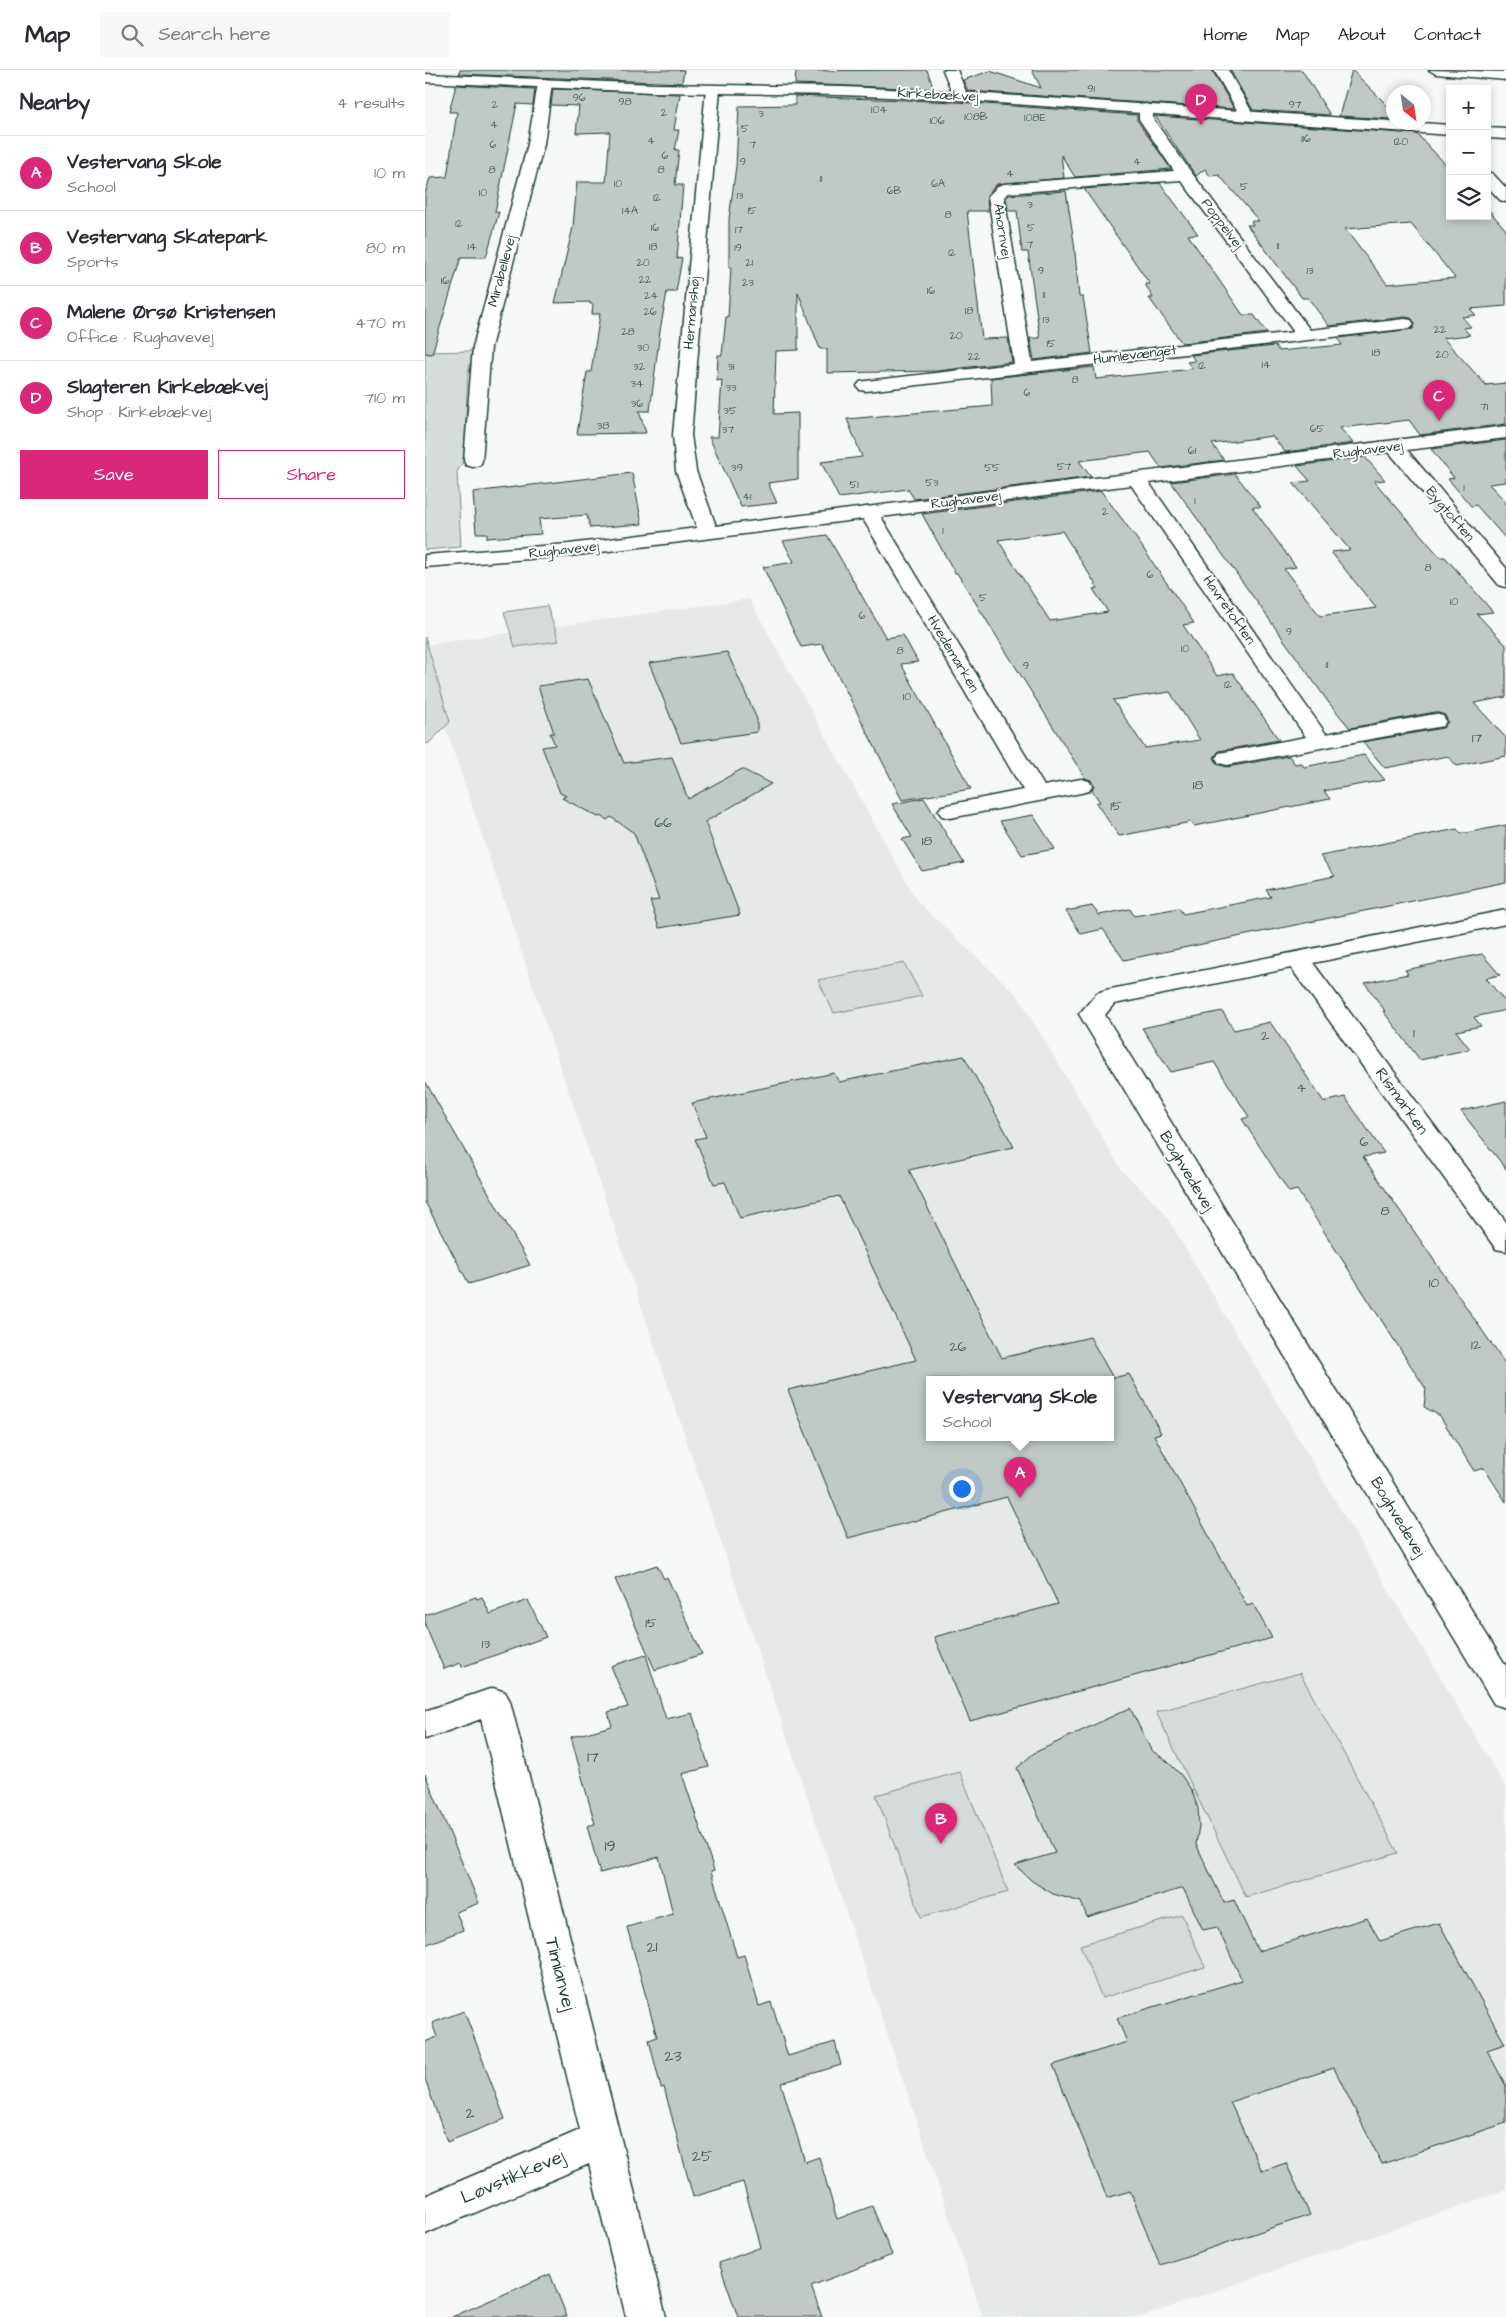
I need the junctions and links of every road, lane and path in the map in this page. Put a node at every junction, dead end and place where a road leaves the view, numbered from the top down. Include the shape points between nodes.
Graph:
1 (950, 70) edge
2 (1221, 70) edge
3 (1436, 70) edge
4 (1506, 76) edge
5 (425, 78) edge
6 (545, 82) junction
7 (713, 89) junction
8 (957, 96) junction
9 (1146, 108) junction
10 (1243, 115) junction
11 (1446, 133) edge
12 (1491, 133) edge
13 (1506, 134) edge
14 (1185, 174) junction
15 (1491, 181) edge
16 (1506, 197) edge
17 (1405, 324) dead end
18 (1306, 336) junction
19 (1023, 368) junction
20 (865, 386) dead end
21 (1506, 432) edge
22 (1393, 446) junction
23 (473, 460) dead end
24 (1137, 479) junction
25 (869, 513) junction
26 (709, 533) junction
27 (425, 561) edge
28 (1506, 581) edge
29 (1435, 721) dead end
30 (1320, 741) junction
31 (1227, 758) dead end
32 (1081, 786) dead end
33 (1037, 794) junction
34 (950, 811) dead end
35 (1506, 917) edge
36 (1298, 960) junction
37 (1506, 1242) edge
38 (1506, 1696) edge
39 (425, 1726) edge
40 (601, 2140) junction
41 (425, 2214) edge
42 (646, 2317) edge

1 - 8 street via 959,92
2 - 10 street via 1241,102
3 - 4 street
5 - 6 street, Kirkebækvej
6 - 7 street, Kirkebækvej
6 - 23 street, Mirabellevej via 536,144 482,347
7 - 8 street, Kirkebækvej
7 - 26 street, Hermanshøj via 682,435 685,472
8 - 9 street, Kirkebækvej
9 - 10 street, Kirkebækvej
9 - 14 street, Poppelvej via 1146,118
10 - 11 street, Kirkebækvej
12 - 13 street
14 - 18 street, Poppelvej
14 - 19 street, Ahornvej via 1004,189 996,196
15 - 16 street
17 - 18 street, Humlevænget
18 - 19 street, Humlevænget
19 - 20 street, Humlevænget
21 - 22 street, Rughavevej
22 - 24 street, Rughavevej
22 - 28 street, Bygtoften
24 - 25 street, Rughavevej
24 - 30 street, Havretoften
25 - 26 street, Rughavevej
25 - 33 street, Hvedemarken
26 - 27 street, Rughavevej via 569,550
29 - 30 street
30 - 31 street
32 - 33 street
33 - 34 street
35 - 36 street, Boghvedevej
36 - 37 street, Rismarken
36 - 38 street, Boghvedevej via 1106,998 1092,1014
39 - 40 street, Timianvej via 493,1701
40 - 41 street, Løvstikkevej
40 - 42 street, Timianvej

